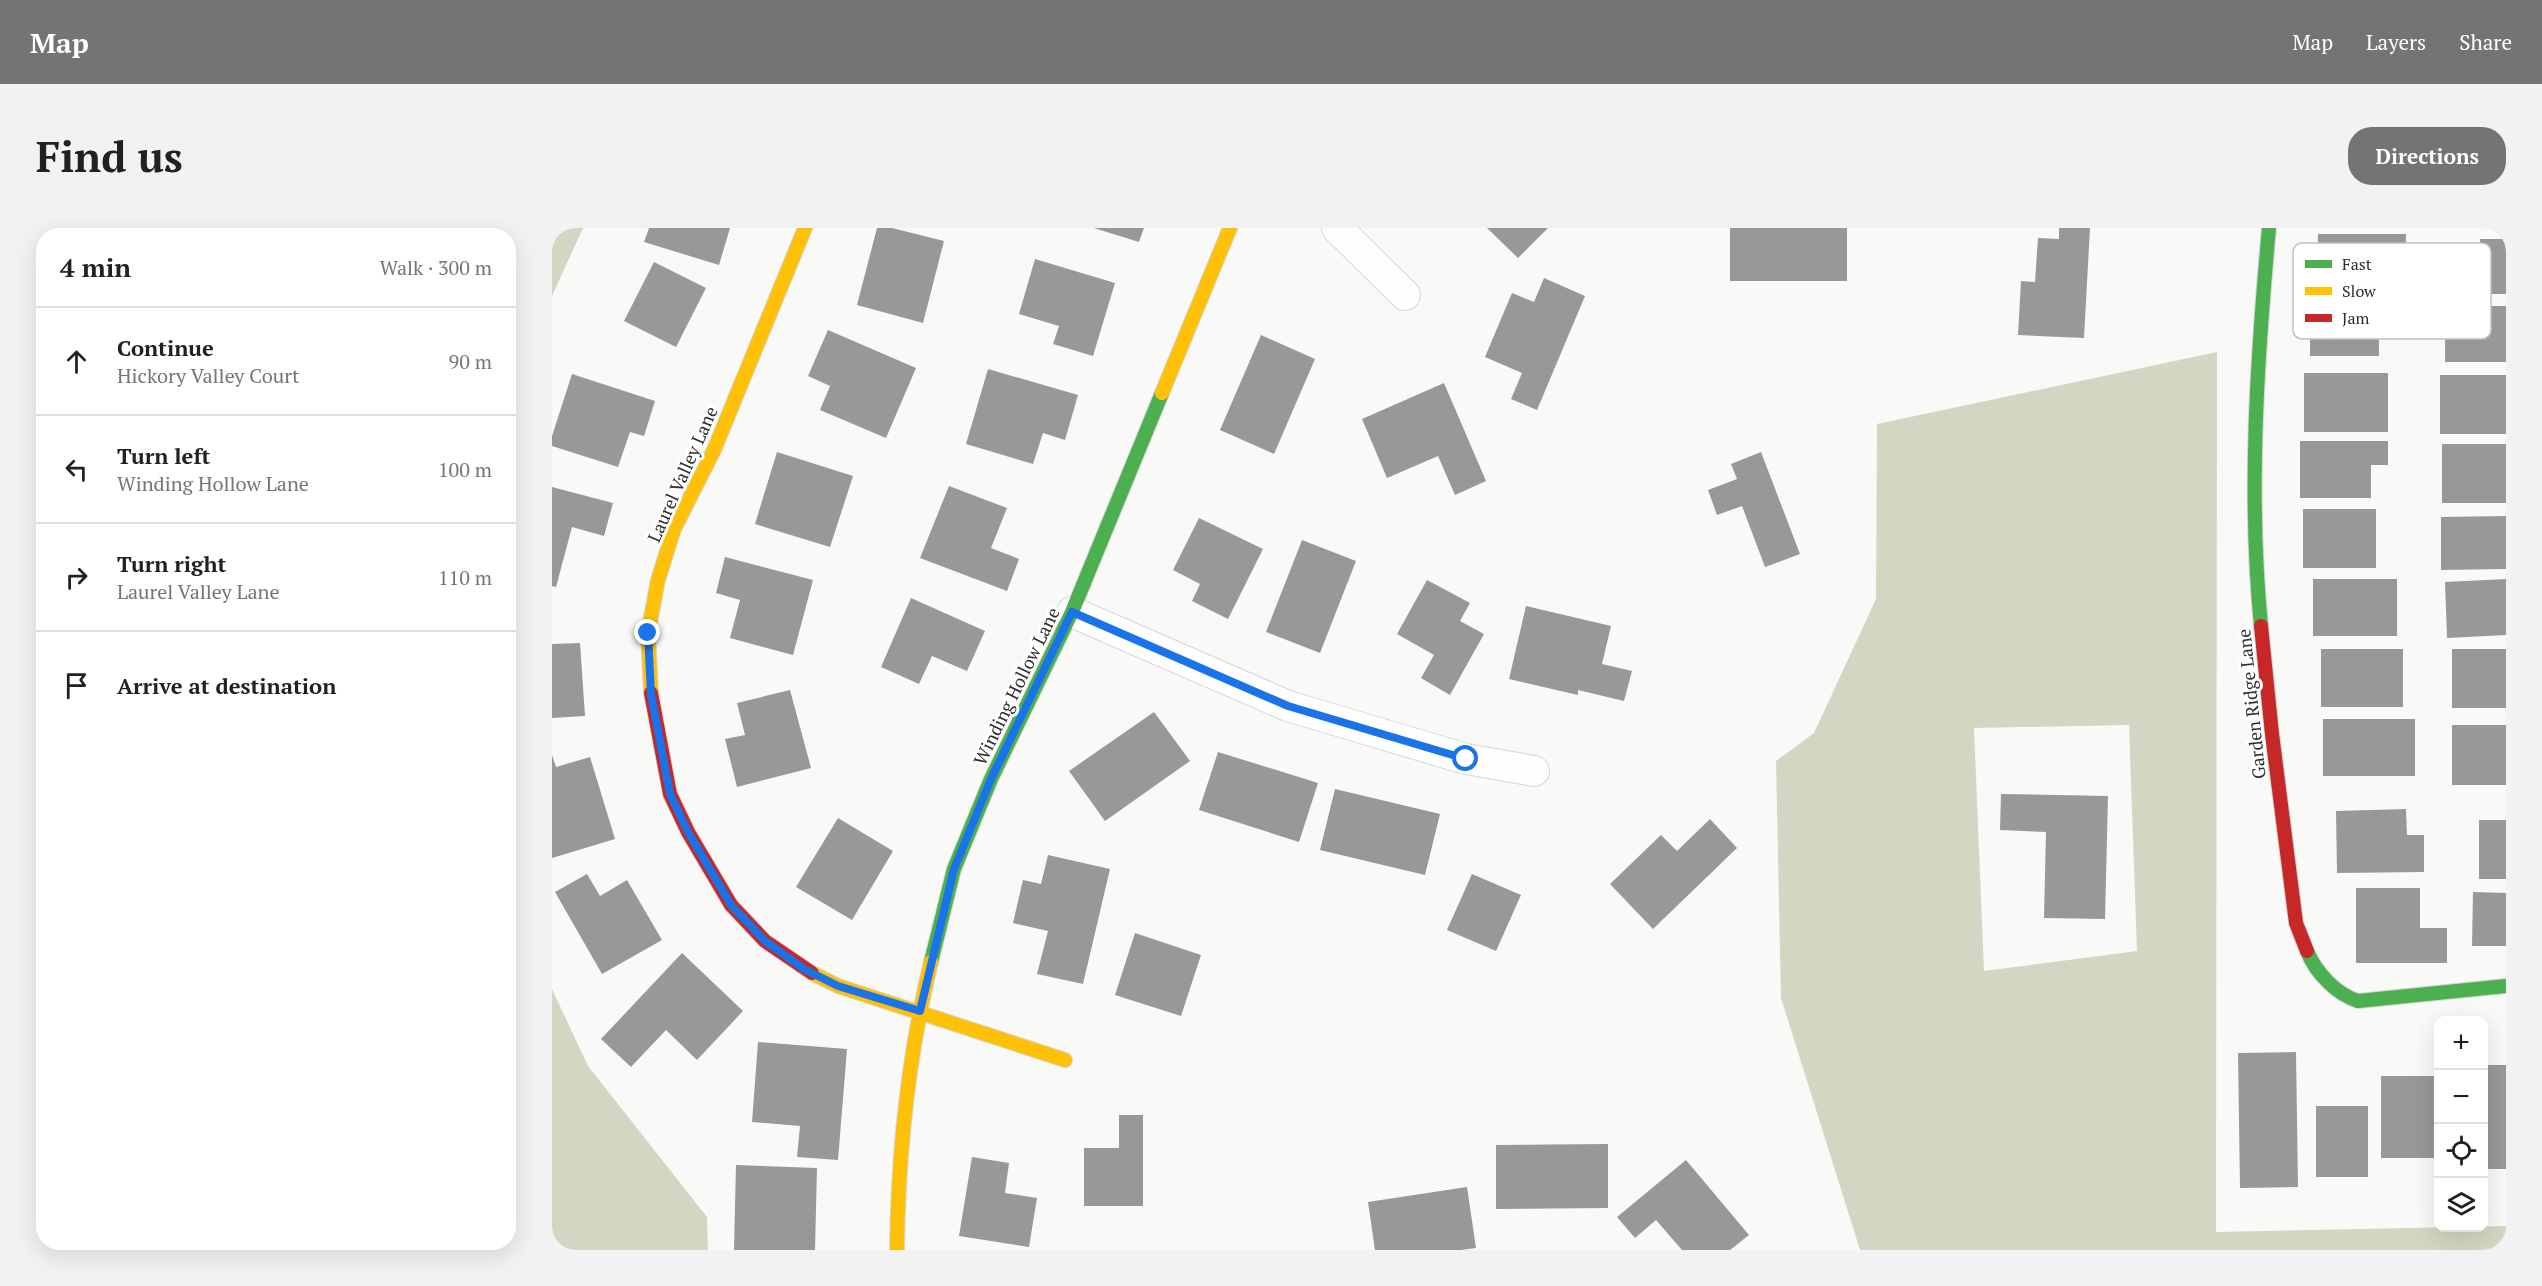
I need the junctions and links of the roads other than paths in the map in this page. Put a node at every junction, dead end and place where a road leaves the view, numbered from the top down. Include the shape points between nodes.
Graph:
1 (806, 228) edge
2 (1230, 228) edge
3 (1337, 228) edge
4 (2269, 228) edge
5 (1405, 295) dead end
6 (1072, 612) junction
7 (1534, 771) dead end
8 (2506, 986) edge
9 (920, 1011) junction
10 (1065, 1060) dead end
11 (897, 1250) edge

1 - 9 street, Laurel Valley Lane via 714,450 674,529 658,580 648,633 651,694 670,794 731,905 765,941 804,969 838,986
2 - 6 street, Winding Hollow Lane
3 - 5 street
4 - 8 street, Garden Ridge Lane via 2259,349 2255,508 2258,593 2296,923 2312,963 2342,996 2350,999
6 - 7 street via 1288,706 1466,759
6 - 9 street, Winding Hollow Lane via 991,779 954,869
9 - 10 street, Laurel Valley Lane
9 - 11 street, Winding Hollow Lane via 905,1104

